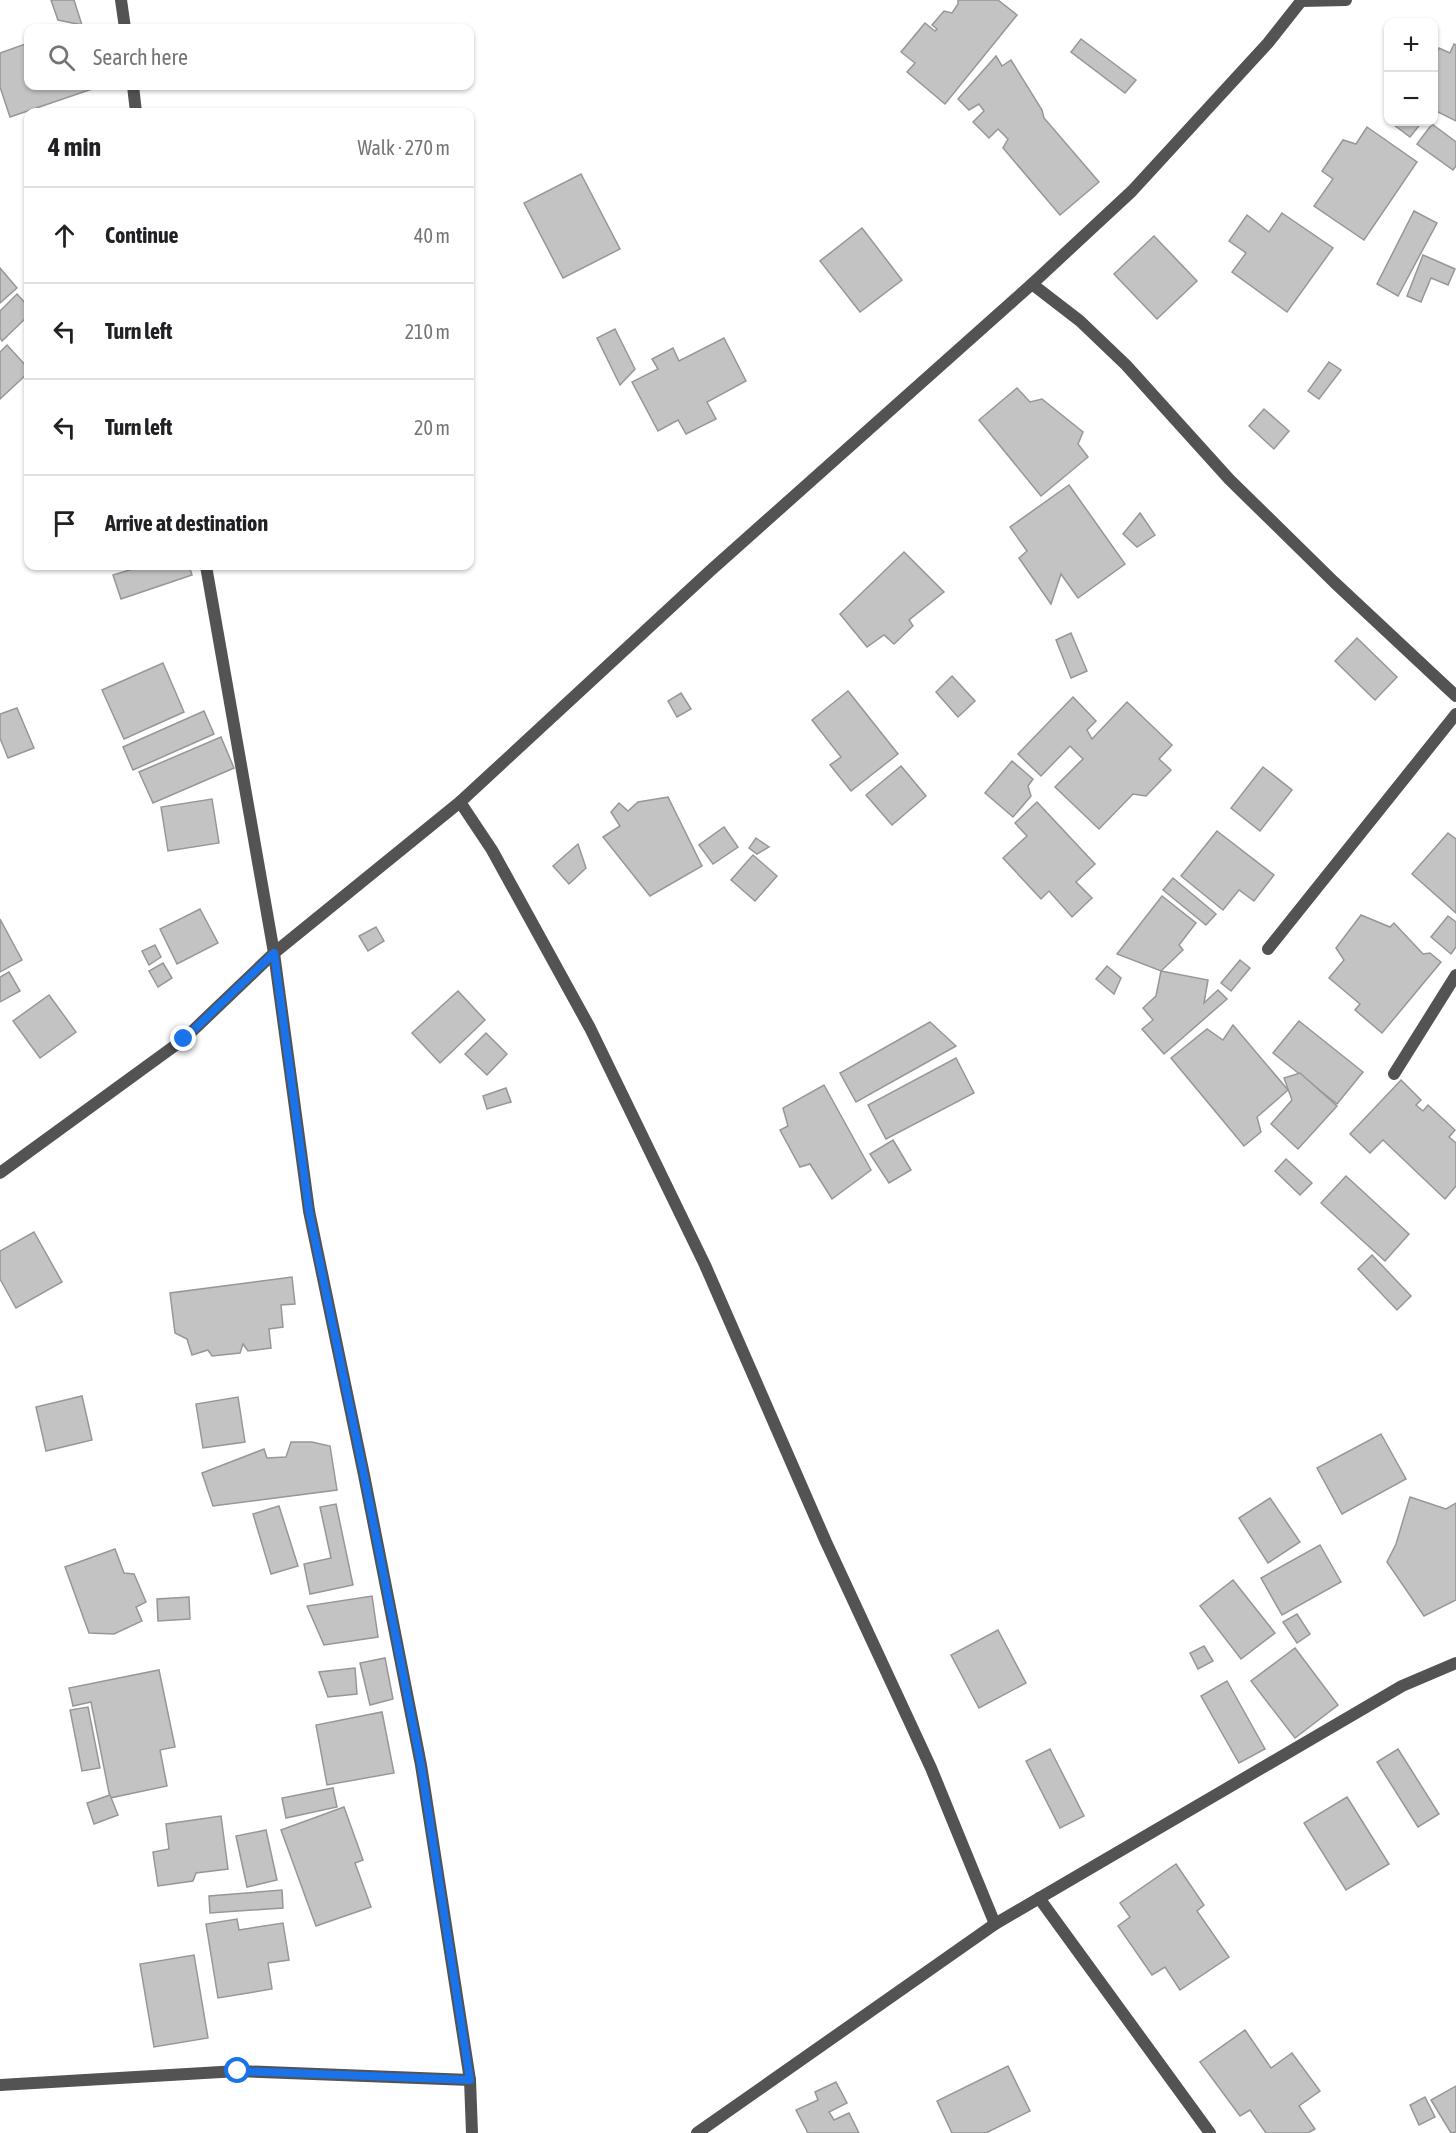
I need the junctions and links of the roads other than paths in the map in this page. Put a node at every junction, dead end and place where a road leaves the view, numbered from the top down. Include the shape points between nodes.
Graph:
1 (122, 0) edge
2 (1301, 0) edge
3 (1347, 0) edge
4 (125, 24) edge
5 (133, 90) edge
6 (136, 108) edge
7 (1032, 284) junction
8 (207, 570) edge
9 (1456, 696) edge
10 (1456, 714) edge
11 (460, 801) junction
12 (1268, 949) dead end
13 (274, 953) junction
14 (1456, 975) edge
15 (1394, 1074) dead end
16 (0, 1173) edge
17 (1456, 1663) edge
18 (1039, 1898) junction
19 (996, 1924) junction
20 (470, 2080) junction
21 (0, 2085) edge
22 (472, 2133) edge
23 (697, 2133) edge
24 (1210, 2133) edge

1 - 4 street
2 - 3 street
2 - 7 street via 1268,43 1132,191
5 - 6 street
7 - 9 street via 1126,364 1229,479
7 - 11 street
8 - 13 street
10 - 12 street
11 - 13 street
11 - 19 street via 492,850 590,1028 705,1265 826,1542 931,1768
13 - 16 street via 184,1039
13 - 20 street via 309,1211 421,1765
14 - 15 street
17 - 18 street via 1402,1686
18 - 19 street
18 - 24 street
19 - 23 street
20 - 21 street via 238,2071
20 - 22 street

